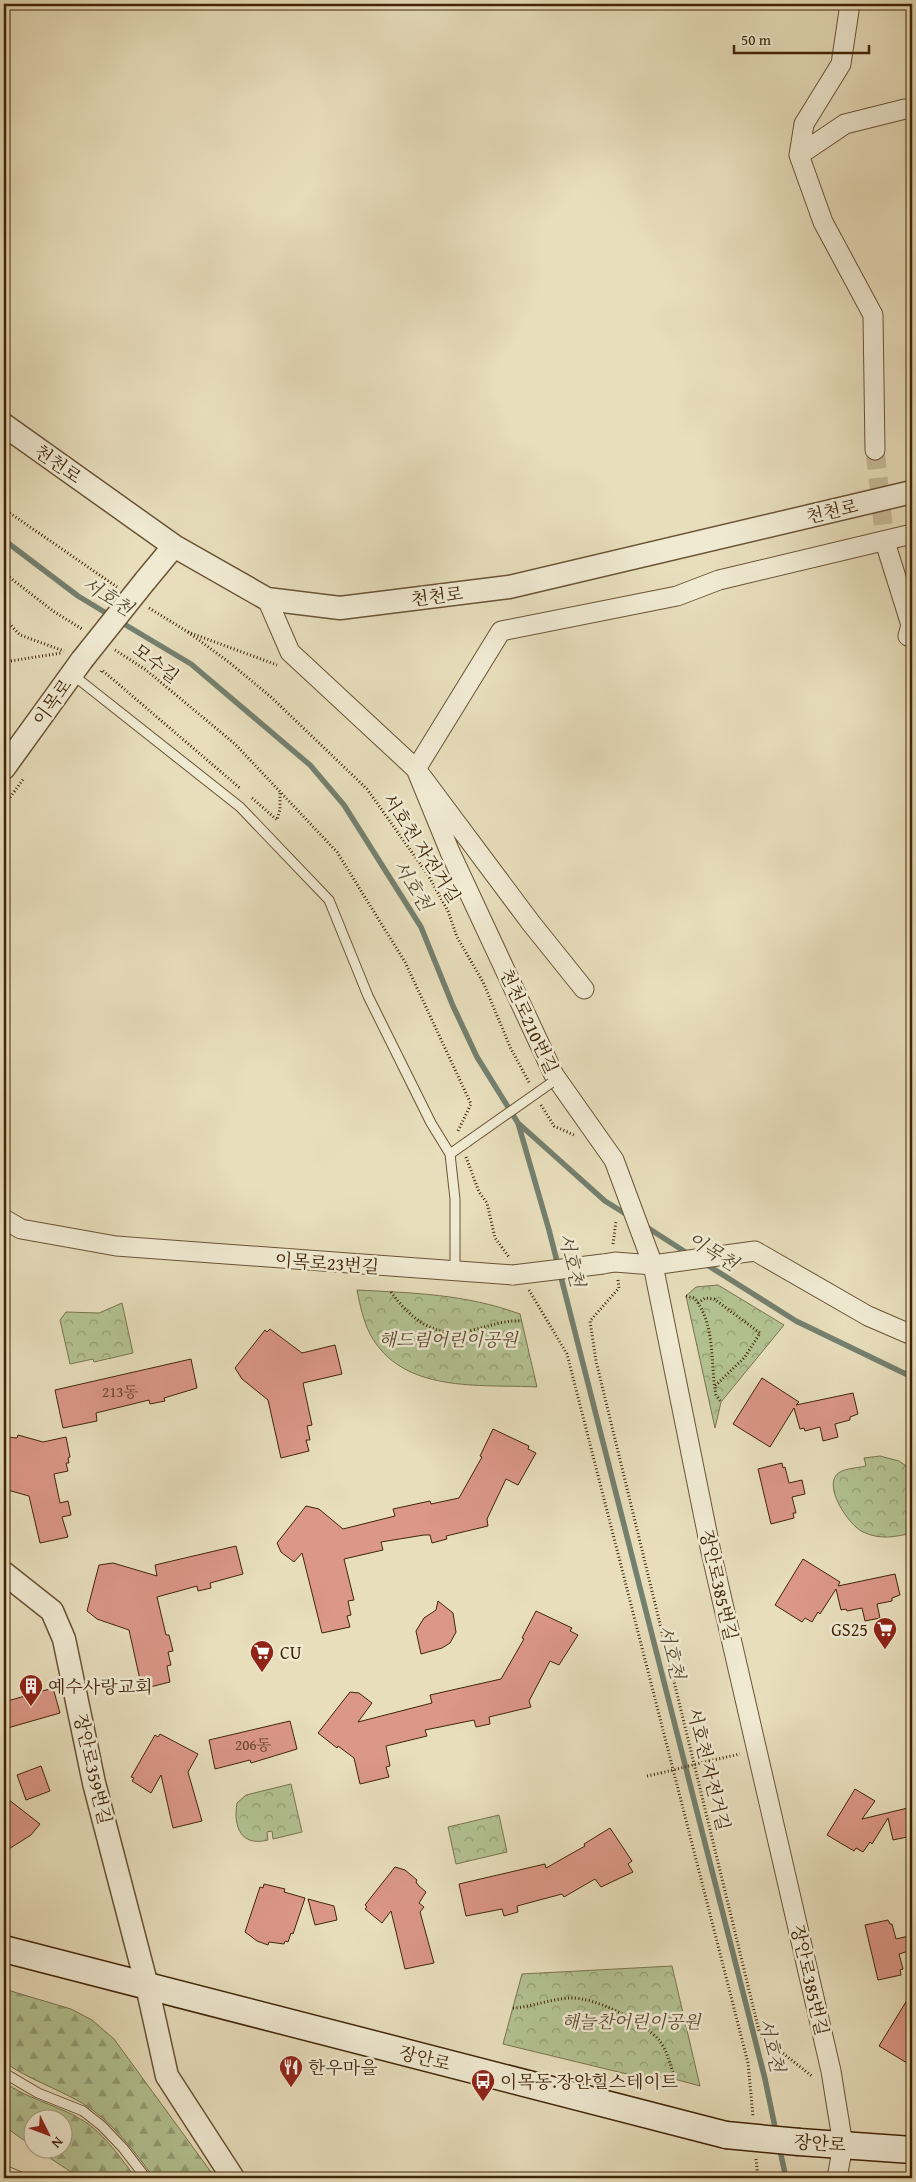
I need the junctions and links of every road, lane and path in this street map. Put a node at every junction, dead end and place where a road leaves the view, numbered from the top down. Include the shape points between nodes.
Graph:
1 (850, 4) edge
2 (912, 109) edge
3 (799, 155) junction
4 (4, 426) edge
5 (875, 450) tunnel mouth
6 (912, 492) edge
7 (912, 534) edge
8 (885, 542) junction
9 (174, 546) junction
10 (4, 573) edge
11 (267, 599) junction
12 (4, 618) edge
13 (84, 630) dead end
14 (188, 632) dead end
15 (912, 638) edge
16 (107, 645) dead end
17 (4, 662) edge
18 (77, 668) junction
19 (4, 768) edge
20 (416, 769) junction
21 (584, 989) dead end
22 (554, 1081) junction
23 (533, 1090) dead end
24 (538, 1098) dead end
25 (593, 1130) junction
26 (464, 1144) junction
27 (450, 1154) junction
28 (4, 1219) edge
29 (616, 1221) dead end
30 (609, 1263) junction
31 (653, 1265) junction
32 (514, 1269) junction
33 (455, 1272) junction
34 (528, 1289) dead end
35 (391, 1292) dead end
36 (686, 1296) dead end
37 (698, 1303) junction
38 (522, 1321) dead end
39 (912, 1335) edge
40 (714, 1386) junction
41 (721, 1402) dead end
42 (4, 1573) edge
43 (757, 1750) junction
44 (647, 1776) dead end
45 (4, 1948) edge
46 (147, 1986) junction
47 (513, 2008) dead end
48 (4, 2072) edge
49 (675, 2079) dead end
50 (835, 2092) junction
51 (753, 2120) dead end
52 (843, 2144) junction
53 (756, 2149) dead end
54 (912, 2150) edge
55 (4, 2170) edge
56 (229, 2177) edge
57 (23, 2178) edge
58 (146, 2178) edge
59 (758, 2178) edge
60 (837, 2178) edge

1 - 3 street via 841,64 804,124
2 - 3 street via 845,124
3 - 5 street via 823,222 873,316
4 - 9 street, 천천로
6 - 11 street, 천천로 via 509,587 340,608
7 - 8 street
8 - 15 street via 911,625 908,636
8 - 20 street via 719,580 677,596 501,631
9 - 11 street, 천천로
9 - 18 street, 이목로, bridge
10 - 13 path via 53,611
11 - 20 street, 천천로210번길 via 290,652
12 - 17 path via 20,635 67,652
14 - 23 path, 서호천 자전거길 via 272,697 367,789 428,876 448,911 457,937 483,982 511,1049
16 - 26 path, 모수길 via 146,670 235,744 337,852 405,962 471,1104 456,1134
18 - 19 street, 이목로
18 - 27 lane via 240,807 329,900 368,996
20 - 21 street, 천천로210번길
20 - 22 street, 천천로210번길
22 - 25 street, 천천로210번길
22 - 26 lane, bridge
24 - 25 path via 554,1126 569,1134 580,1135
25 - 31 street, 천천로210번길 via 614,1160
26 - 27 lane
26 - 32 path via 479,1192 488,1202 495,1238
27 - 33 lane via 455,1199
28 - 33 street, 이목로23번길 via 21,1228 116,1246
29 - 30 path, 서호천 자전거길
30 - 31 street, 이목로23번길
30 - 32 street, 이목로23번길, bridge
30 - 50 path, 서호천 자전거길 via 619,1288 590,1321 596,1361 760,2035
31 - 39 street via 755,1251 868,1316
31 - 43 street, 장안로385번길 via 711,1552
32 - 33 street, 이목로23번길
34 - 51 path via 567,1354 748,2062
35 - 38 path via 407,1312 432,1329 460,1333 500,1322
36 - 37 path
37 - 40 path via 710,1341
37 - 40 path via 705,1298 714,1299 760,1333 745,1357
40 - 41 path
42 - 46 street, 장안로359번길 via 52,1611 64,1639 94,1783
43 - 44 path, bridge
43 - 50 street, 장안로385번길
45 - 46 main road, 장안로
46 - 52 main road, 장안로, bridge via 726,2135
46 - 56 street via 167,2076
47 - 49 path via 569,1998 588,1999 603,2005 659,2040
48 - 58 lane via 38,2093 83,2111 123,2148
50 - 52 street, 장안로385번길
52 - 54 main road, 장안로
52 - 60 street, 장안로385번길
53 - 59 path
55 - 57 lane

